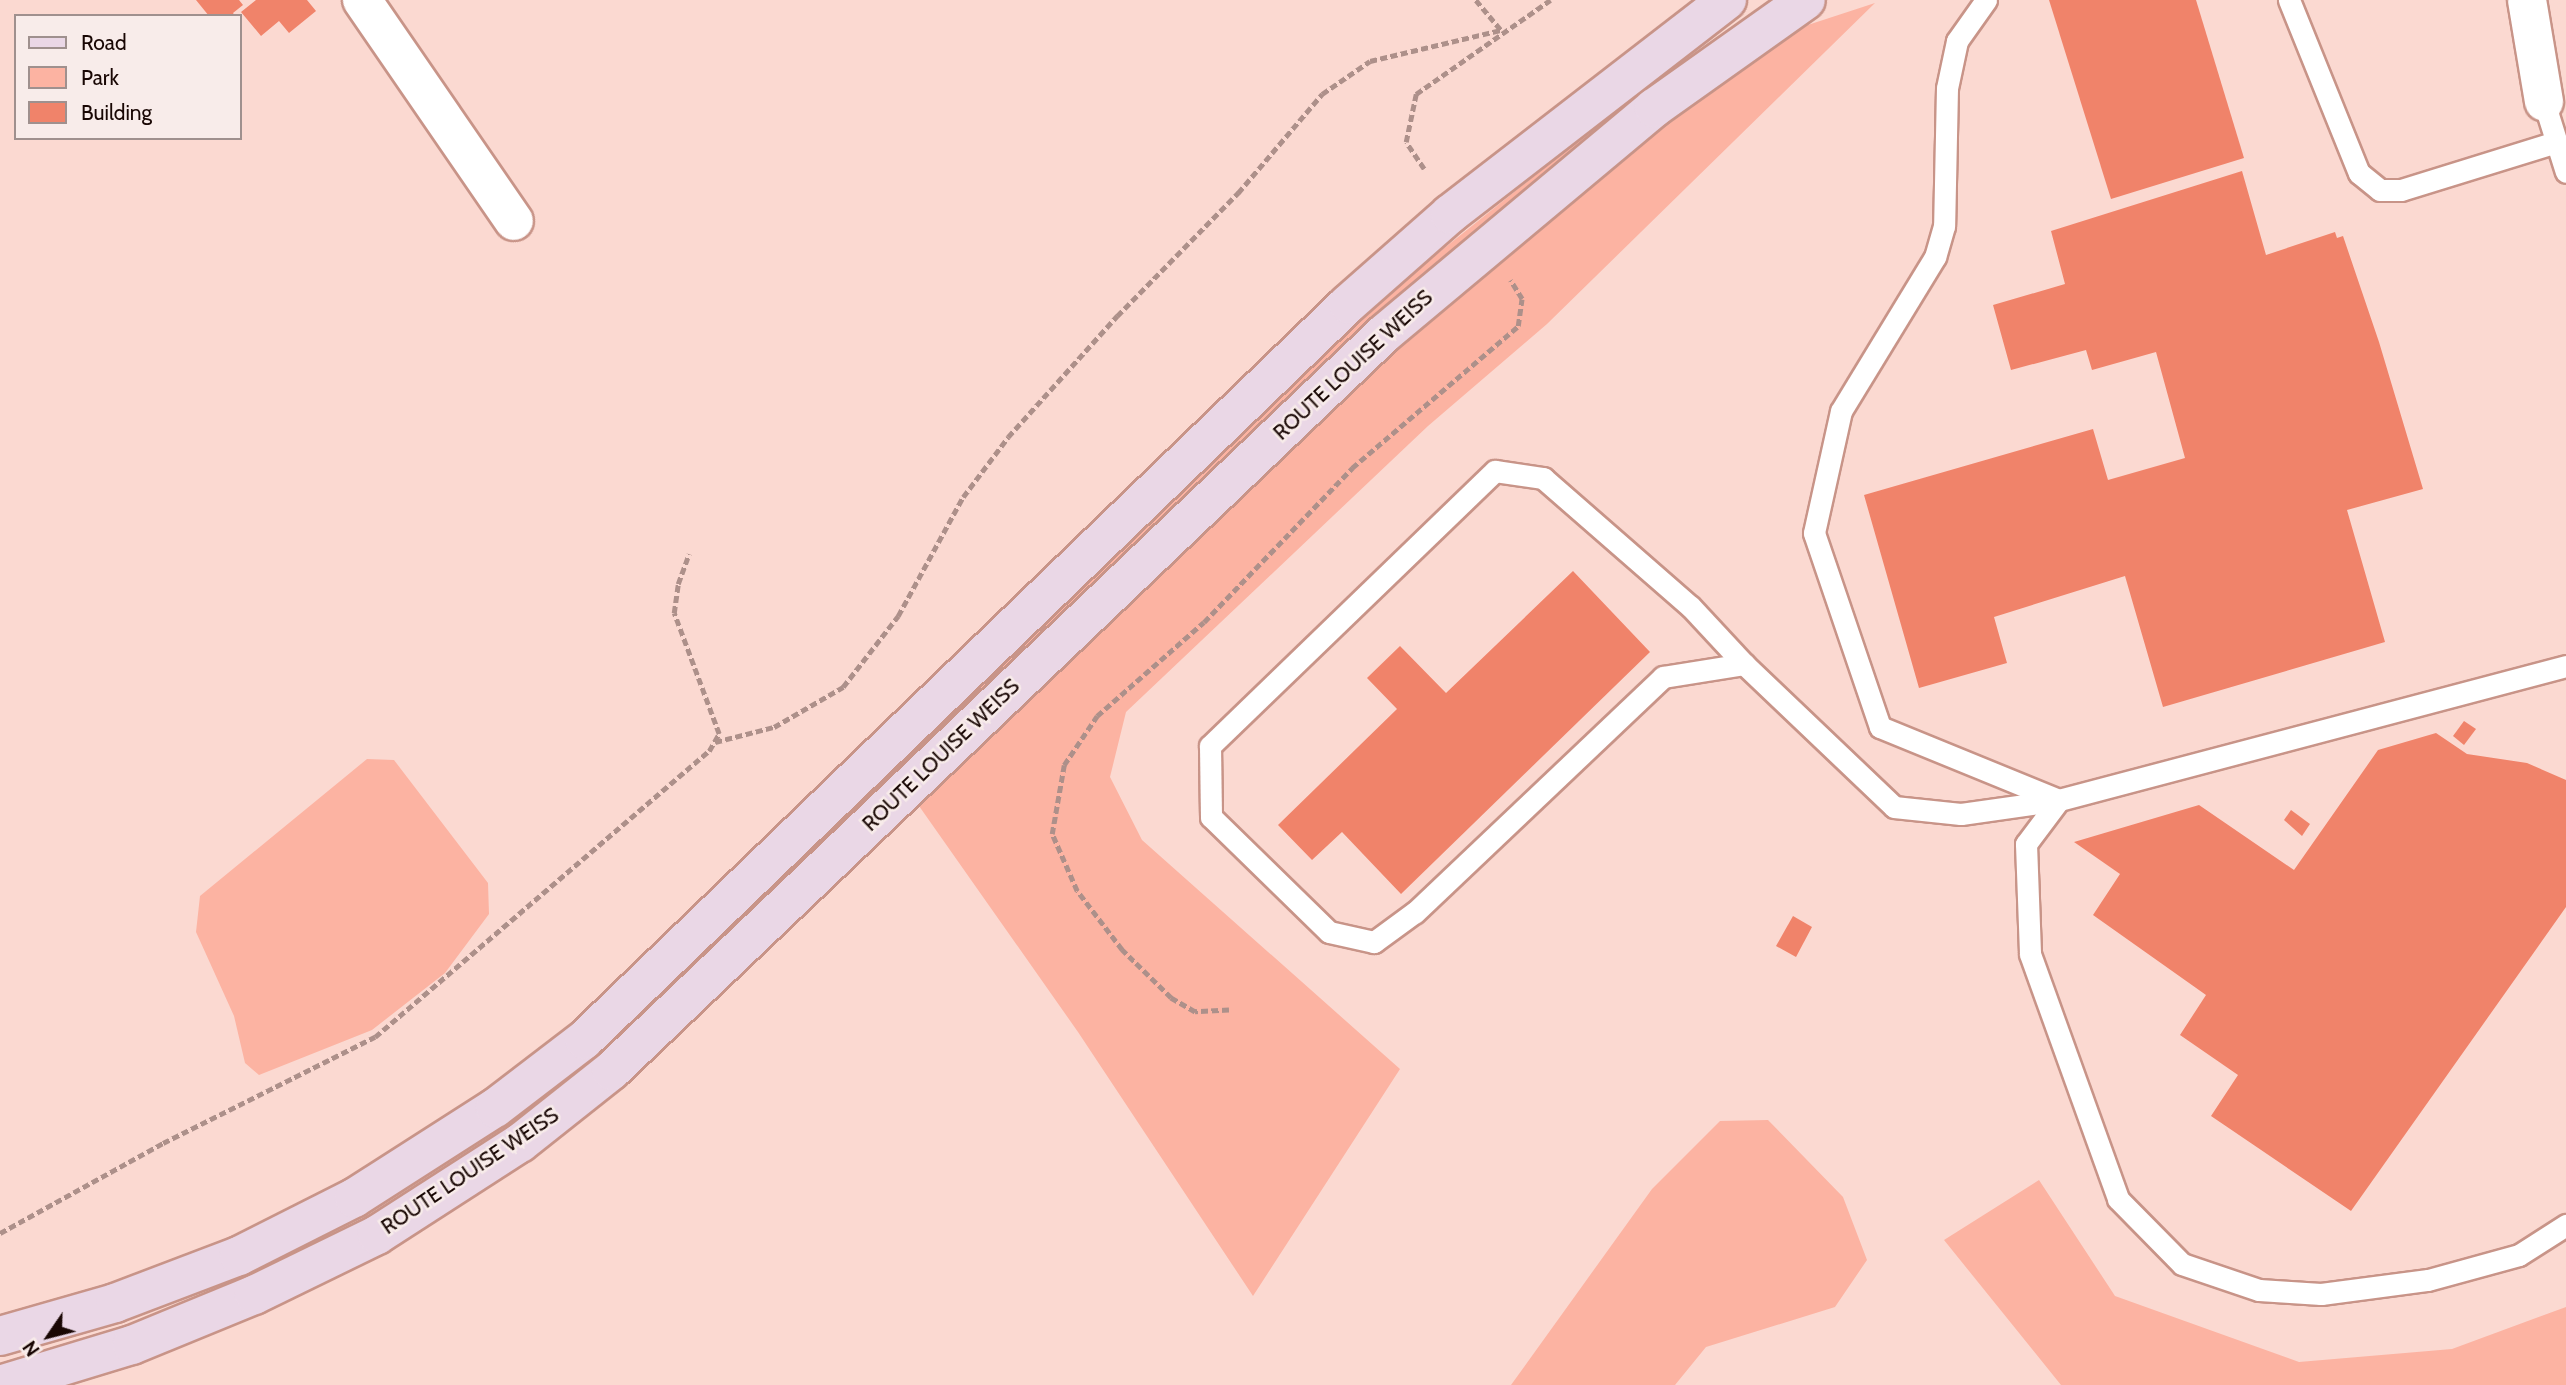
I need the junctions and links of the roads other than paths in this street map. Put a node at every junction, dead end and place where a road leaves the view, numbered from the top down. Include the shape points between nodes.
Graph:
1 (362, 0) edge
2 (1727, 0) edge
3 (1806, 0) edge
4 (1986, 0) edge
5 (2289, 0) edge
6 (2527, 0) edge
7 (2544, 102) joint
8 (2556, 142) junction
9 (2566, 172) edge
10 (514, 221) dead end
11 (1744, 664) junction
12 (2566, 666) edge
13 (2059, 800) junction
14 (2566, 1225) edge
15 (0, 1336) edge
16 (0, 1385) edge

1 - 10 street
2 - 15 main road, ROUTE LOUISE WEISS via 1450,214 1348,304 584,1040 495,1108 354,1198 239,1256 115,1303
3 - 16 main road, ROUTE LOUISE WEISS via 1654,108 1394,324 611,1071 520,1143 377,1235 254,1296 132,1345
4 - 13 lane via 1956,41 1947,88 1944,226 1935,257 1841,411 1814,533 1880,727
5 - 8 lane via 2359,173 2380,190 2401,190
6 - 7 street
7 - 8 lane
8 - 9 lane
11 - 11 lane via 1662,677 1415,912 1374,943 1329,932 1211,817 1210,746 1495,471 1543,478 1691,607
11 - 13 lane via 1894,807 1961,814
12 - 13 lane
13 - 14 lane via 2026,844 2030,954 2118,1199 2182,1264 2259,1290 2320,1294 2428,1280 2519,1255

